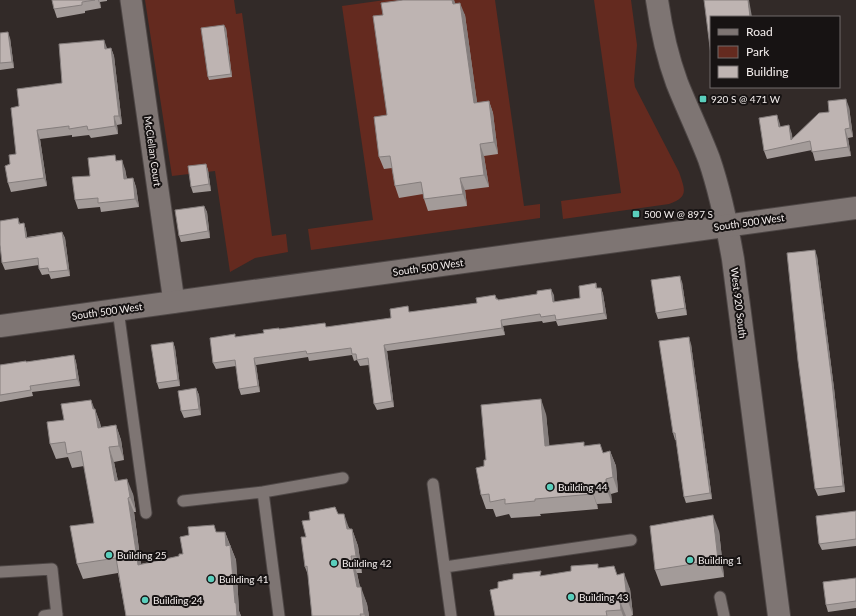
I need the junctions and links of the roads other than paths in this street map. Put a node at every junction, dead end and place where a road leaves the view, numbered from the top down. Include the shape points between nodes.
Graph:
1 (130, 0) edge
2 (657, 0) edge
3 (856, 208) edge
4 (726, 225) junction
5 (174, 302) junction
6 (118, 310) junction
7 (0, 326) edge
8 (343, 478) dead end
9 (433, 484) dead end
10 (263, 492) junction
11 (183, 501) dead end
12 (146, 513) dead end
13 (631, 540) dead end
14 (444, 567) junction
15 (0, 572) edge
16 (720, 597) dead end
17 (57, 615) edge
18 (44, 616) edge
19 (279, 616) edge
20 (451, 616) edge
21 (724, 616) edge
22 (779, 616) edge

1 - 5 street, McClellan Court
2 - 4 main road, West 920 South via 670,62 708,158 719,191
3 - 4 main road, South 500 West
4 - 5 main road, South 500 West
4 - 22 main road, West 920 South via 733,259
5 - 6 main road, South 500 West
6 - 7 main road, South 500 West
6 - 12 lane
8 - 10 lane
9 - 14 lane
10 - 11 lane
10 - 19 lane
13 - 14 lane
14 - 20 lane
15 - 17 lane via 52,569
16 - 21 lane
17 - 18 lane

